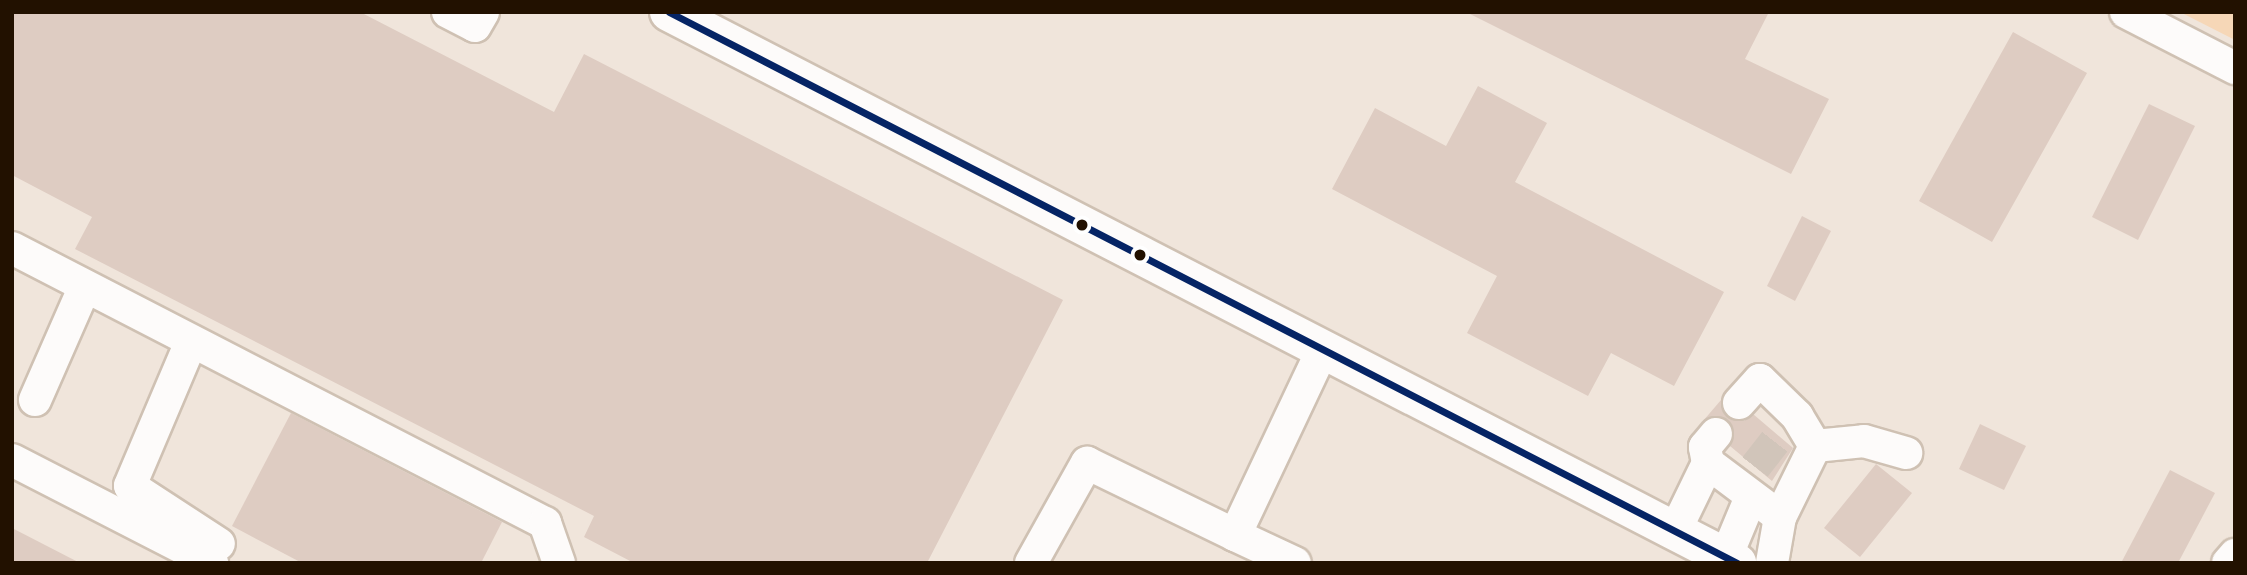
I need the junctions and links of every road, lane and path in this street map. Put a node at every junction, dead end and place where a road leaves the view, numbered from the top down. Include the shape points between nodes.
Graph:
1 (448, 12) edge
2 (483, 12) edge
3 (669, 12) edge
4 (2126, 12) edge
5 (2235, 68) edge
6 (12, 248) edge
7 (85, 286) junction
8 (191, 342) junction
9 (1323, 349) junction
10 (1750, 391) dead end
11 (35, 400) dead end
12 (1815, 446) junction
13 (1906, 453) dead end
14 (12, 460) edge
15 (1749, 484) junction
16 (1780, 517) junction
17 (1675, 531) junction
18 (1235, 535) junction
19 (215, 553) edge
20 (2235, 555) edge
21 (1732, 560) edge
22 (559, 563) edge
23 (1031, 563) edge
24 (1295, 563) edge
25 (1772, 563) edge
26 (2228, 563) edge

1 - 2 street via 475,26
3 - 9 main road
4 - 5 street
6 - 7 street
7 - 8 street
7 - 11 street
8 - 19 street via 130,486
8 - 22 street via 545,523
9 - 17 main road
9 - 18 street
10 - 12 street
12 - 13 street via 1864,441
12 - 16 street
14 - 19 street
15 - 16 street
15 - 17 street via 1712,448
15 - 21 street
16 - 25 street
17 - 21 main road
18 - 23 street via 1087,463
18 - 24 street
20 - 26 street

